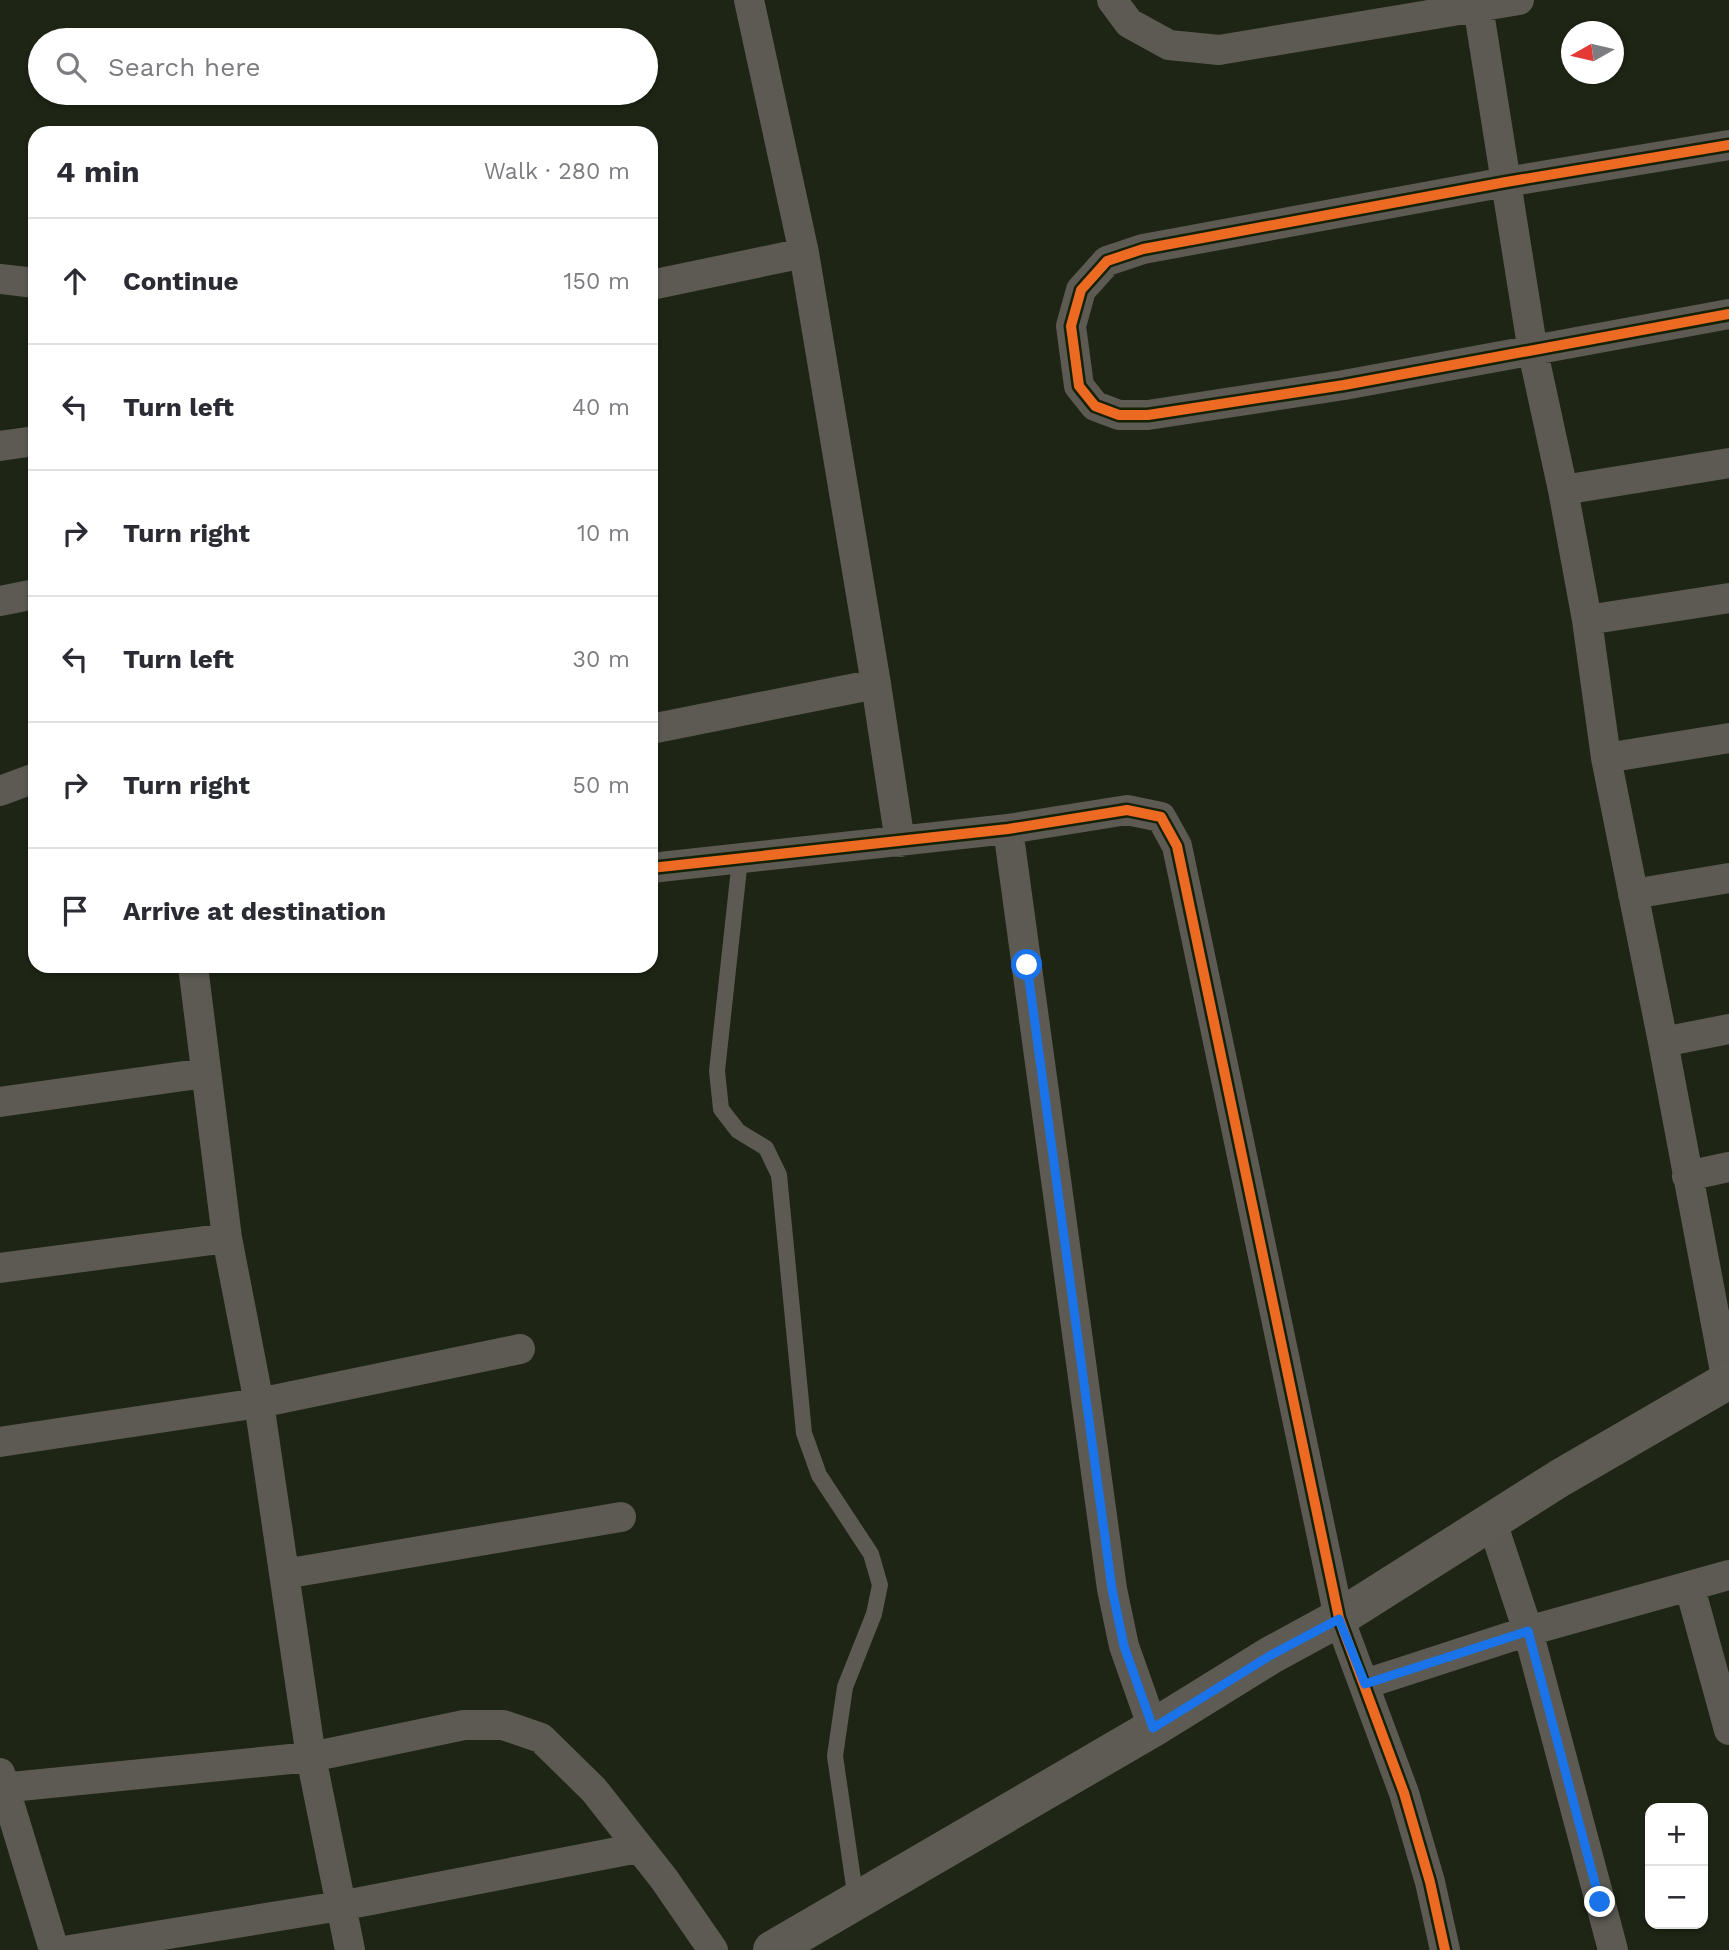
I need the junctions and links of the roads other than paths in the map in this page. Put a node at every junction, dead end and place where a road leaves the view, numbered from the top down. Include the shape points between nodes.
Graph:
1 (749, 0) edge
2 (1112, 0) edge
3 (1519, 0) edge
4 (1478, 3) edge
5 (1729, 145) edge
6 (1506, 182) junction
7 (804, 253) junction
8 (0, 279) edge
9 (28, 282) edge
10 (658, 284) edge
11 (1729, 314) edge
12 (1533, 352) junction
13 (28, 442) edge
14 (0, 446) edge
15 (1729, 463) edge
16 (1563, 490) junction
17 (28, 595) edge
18 (1729, 598) edge
19 (0, 601) edge
20 (1587, 620) junction
21 (876, 684) junction
22 (658, 728) edge
23 (1729, 738) edge
24 (1606, 758) junction
25 (28, 781) edge
26 (0, 791) edge
27 (1008, 829) junction
28 (900, 842) junction
29 (740, 859) junction
30 (658, 867) edge
31 (1729, 878) edge
32 (1633, 894) junction
33 (195, 973) edge
34 (1729, 1029) edge
35 (1663, 1042) junction
36 (205, 1073) junction
37 (0, 1102) edge
38 (1729, 1167) edge
39 (1687, 1176) junction
40 (227, 1238) junction
41 (0, 1268) edge
42 (520, 1349) dead end
43 (1728, 1381) edge
44 (259, 1403) junction
45 (0, 1442) edge
46 (621, 1517) dead end
47 (1492, 1522) junction
48 (284, 1574) junction
49 (1729, 1575) edge
50 (1690, 1588) junction
51 (1339, 1619) junction
52 (1528, 1631) junction
53 (1365, 1684) junction
54 (1153, 1728) junction
55 (1729, 1730) edge
56 (311, 1757) junction
57 (1, 1783) edge
58 (638, 1847) junction
59 (856, 1900) junction
60 (340, 1906) junction
61 (54, 1950) edge
62 (70, 1950) edge
63 (350, 1950) edge
64 (713, 1950) edge
65 (772, 1950) edge
66 (1445, 1950) edge
67 (1613, 1950) edge

1 - 7 street
2 - 4 street via 1129,23 1168,45 1219,50
3 - 4 street
4 - 6 street
5 - 6 street
6 - 12 street
6 - 12 street via 1143,248 1107,261 1081,290 1071,326 1079,386 1095,407 1119,415 1148,415
7 - 10 street
7 - 21 street
8 - 9 street
11 - 12 street
12 - 16 street
13 - 14 street
15 - 16 street
16 - 20 street
17 - 19 street
18 - 20 street
20 - 24 street
21 - 22 street
21 - 28 street
23 - 24 street
24 - 32 street
25 - 26 street
27 - 28 street
27 - 51 street via 1127,810 1161,817 1177,846
27 - 54 street via 1112,1589 1124,1646
28 - 29 street
29 - 30 street
29 - 59 lane via 717,1072 721,1108 738,1132 766,1148 779,1175 804,1433 819,1475 871,1555 880,1585 874,1614 845,1687 835,1756
31 - 32 street
32 - 35 street
33 - 36 street
34 - 35 street
35 - 39 street
36 - 37 street
36 - 40 street
38 - 39 street
39 - 43 street
40 - 41 street
40 - 44 street
42 - 44 street
43 - 47 main road
44 - 45 street
44 - 48 street
46 - 48 street
47 - 51 main road
47 - 52 street
48 - 56 street
49 - 50 street
50 - 52 street
50 - 55 street
51 - 53 street
51 - 54 main road
52 - 53 street
52 - 67 street
53 - 66 street via 1404,1793
54 - 59 main road
56 - 57 street
56 - 58 street via 464,1725 503,1725 541,1738 594,1790
56 - 60 street
57 - 61 street
58 - 60 street
58 - 64 street
59 - 65 main road
60 - 62 street
60 - 63 street

